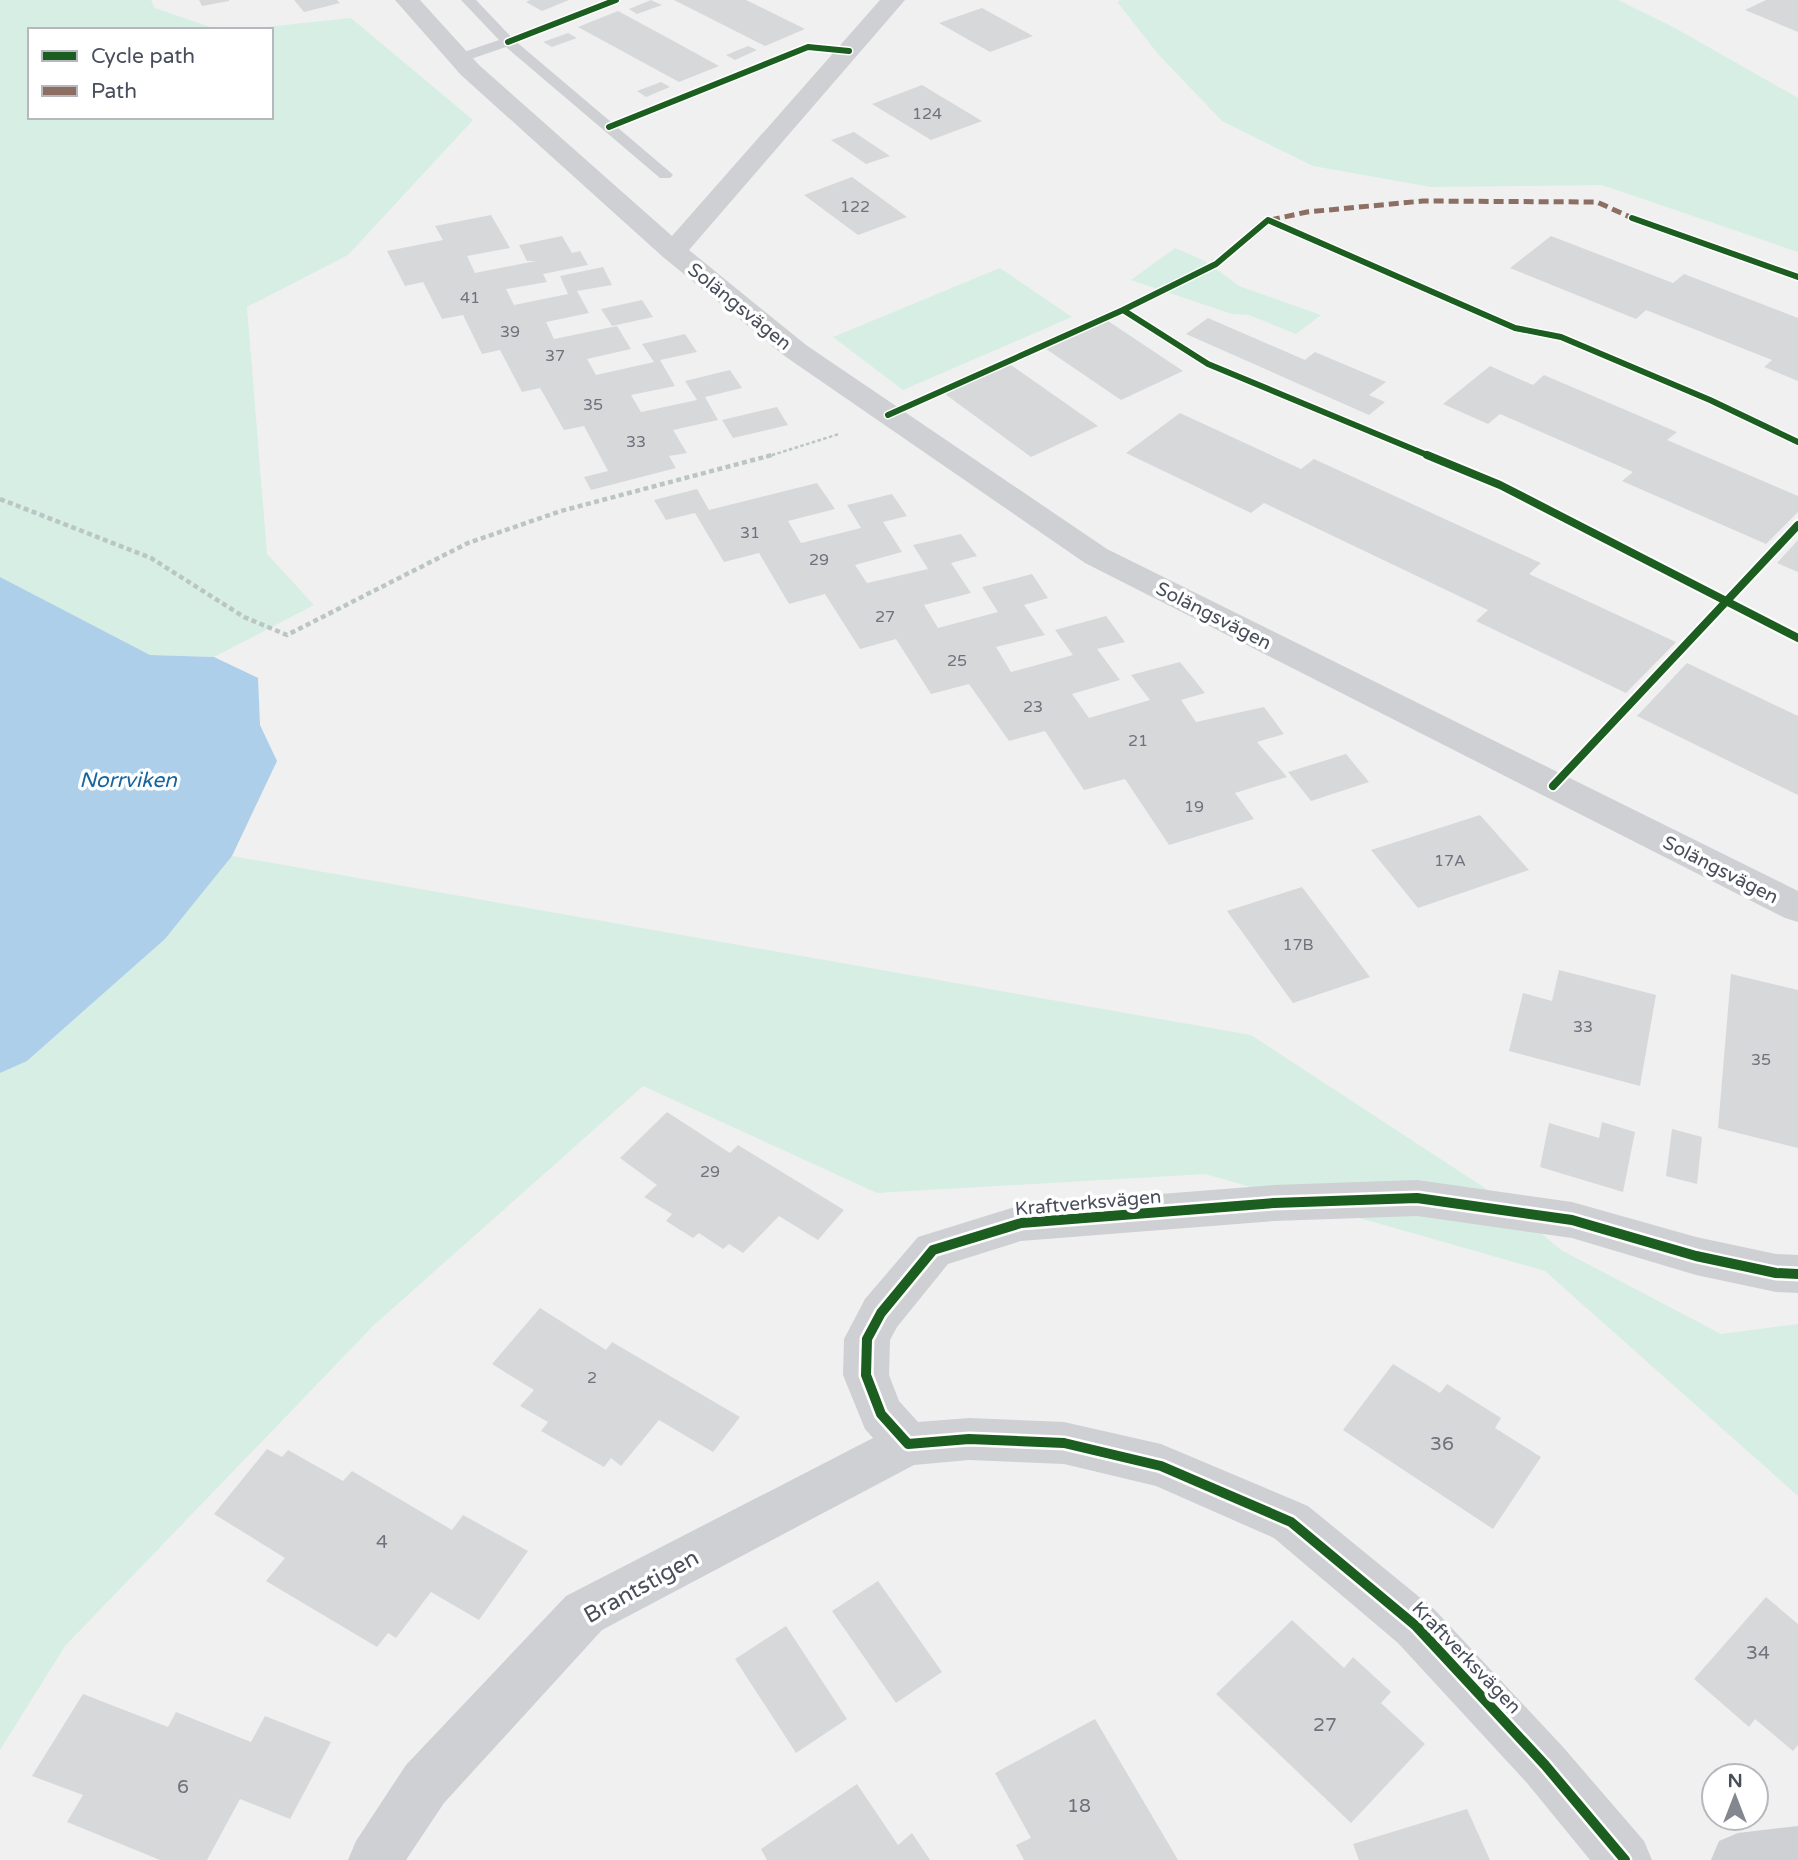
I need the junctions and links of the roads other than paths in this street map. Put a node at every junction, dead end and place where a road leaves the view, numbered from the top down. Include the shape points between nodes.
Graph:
1 (407, 0) edge
2 (468, 0) edge
3 (893, 0) edge
4 (509, 42) junction
5 (460, 58) junction
6 (665, 175) dead end
7 (673, 251) junction
8 (1798, 908) edge
9 (1798, 1274) edge
10 (908, 1444) junction
11 (1798, 1853) edge
12 (375, 1860) edge
13 (1625, 1860) edge
14 (1738, 1860) edge

1 - 5 street, Solängsvägen
2 - 4 lane
3 - 7 street, Solängsvägen
4 - 5 lane
4 - 6 lane
5 - 7 street, Solängsvägen
7 - 8 street, Solängsvägen via 796,351 1096,556
9 - 10 street, Kraftverksvägen via 1696,1256 1572,1220 1417,1198 1274,1203 1021,1223 933,1250 881,1313 867,1339 866,1375 881,1414
10 - 12 street, Brantstigen via 584,1613 425,1784
10 - 13 street, Kraftverksvägen via 969,1439 1064,1443 1161,1466 1291,1522 1416,1626 1545,1765
11 - 14 street

